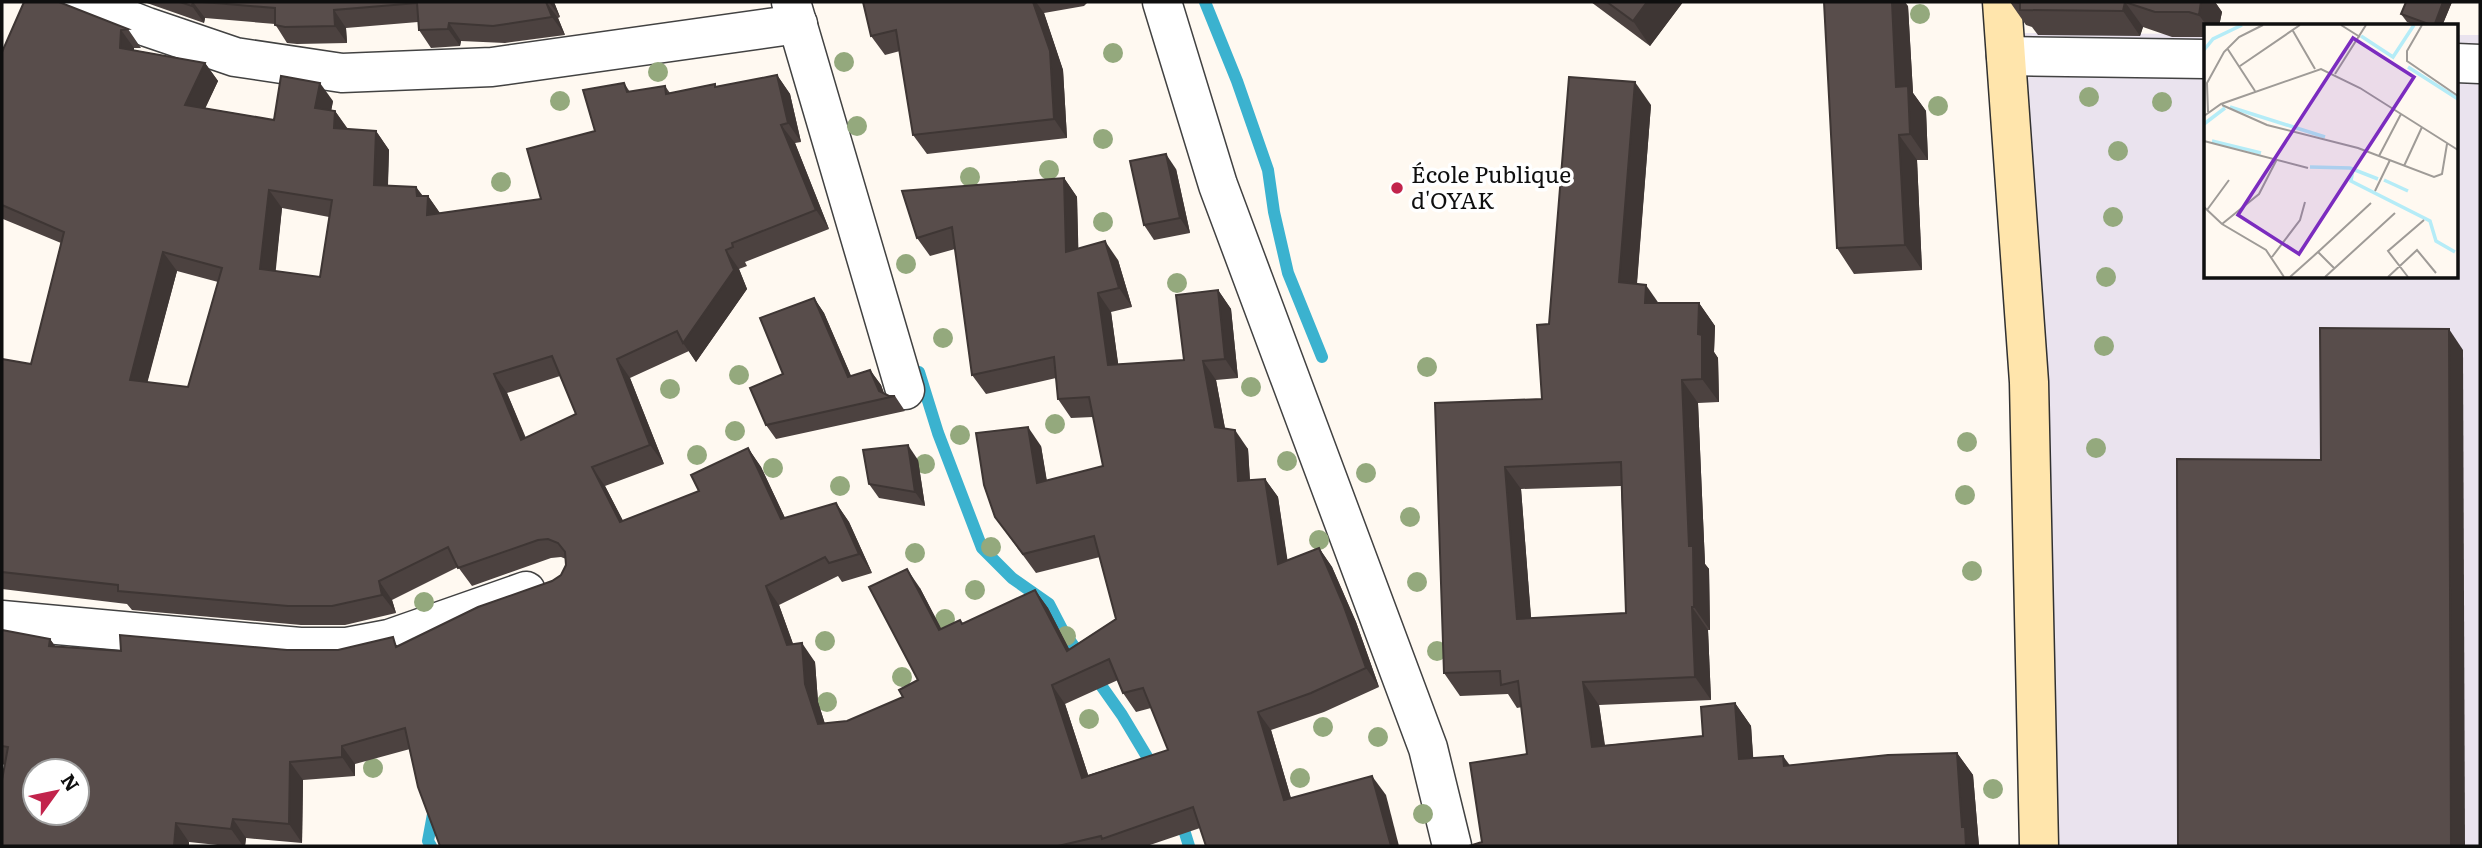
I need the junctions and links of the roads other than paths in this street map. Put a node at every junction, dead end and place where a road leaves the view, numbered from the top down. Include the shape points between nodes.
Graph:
1 (83, 2) edge
2 (1162, 2) edge
3 (2002, 2) edge
4 (794, 13) edge
5 (2006, 56) junction
6 (2204, 60) edge
7 (2458, 63) edge
8 (2480, 64) edge
9 (905, 390) dead end
10 (558, 579) edge
11 (2, 620) edge
12 (1452, 846) edge
13 (2039, 846) edge

1 - 4 street via 235,57 342,73 492,67
2 - 12 street via 1218,185 1428,748
3 - 5 main road
4 - 9 street
5 - 6 street
5 - 13 main road via 2029,382
7 - 8 street
10 - 11 street via 389,639 347,647 300,647

